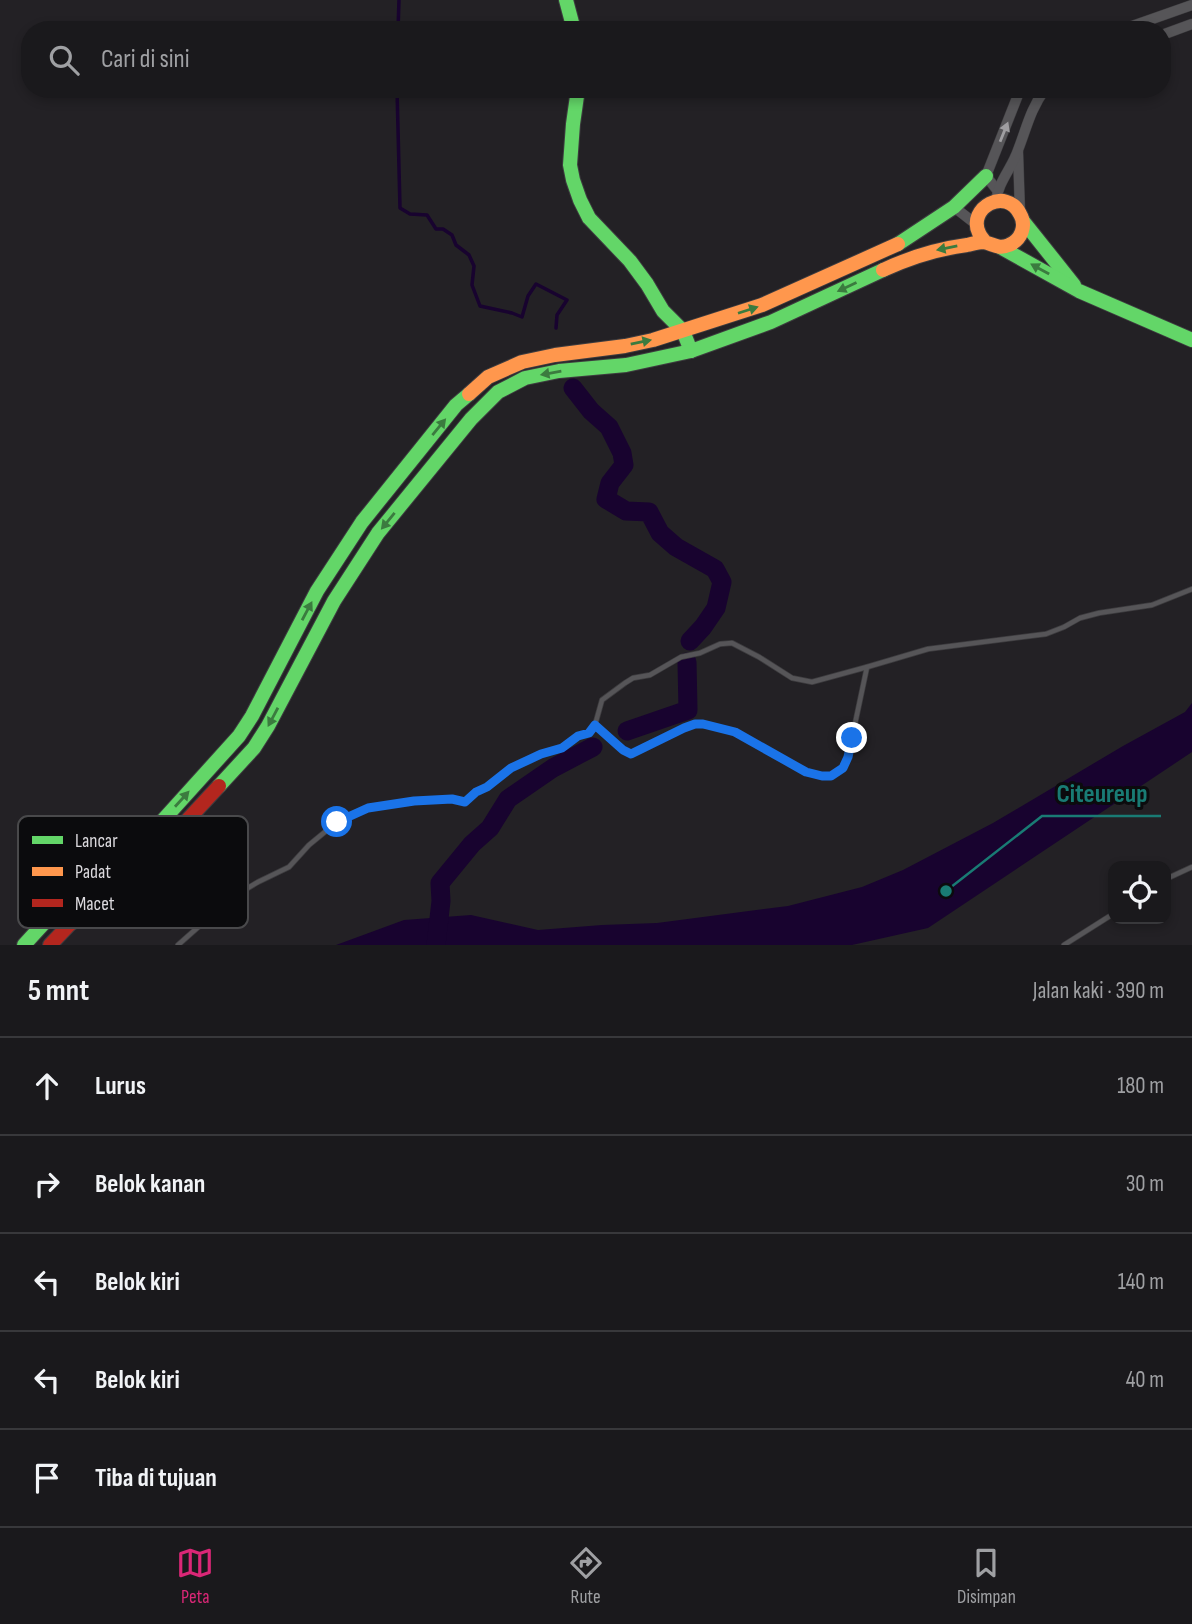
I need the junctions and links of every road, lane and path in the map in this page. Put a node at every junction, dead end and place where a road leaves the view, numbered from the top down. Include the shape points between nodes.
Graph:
1 (566, 0) edge
2 (1192, 5) edge
3 (572, 21) edge
4 (1147, 21) edge
5 (1192, 24) edge
6 (1171, 32) edge
7 (577, 98) edge
8 (1017, 98) edge
9 (1038, 98) edge
10 (1018, 152) junction
11 (986, 176) junction
12 (997, 196) junction
13 (954, 207) junction
14 (1022, 217) junction
15 (977, 226) junction
16 (985, 242) junction
17 (1000, 247) junction
18 (1079, 291) junction
19 (683, 331) junction
20 (1192, 340) edge
21 (691, 351) junction
22 (1192, 589) edge
23 (867, 667) junction
24 (595, 725) junction
25 (168, 816) edge
26 (193, 816) edge
27 (1192, 867) edge
28 (1171, 877) edge
29 (248, 888) edge
30 (1108, 917) edge
31 (40, 928) edge
32 (66, 928) edge
33 (197, 928) edge
34 (24, 945) edge
35 (50, 945) edge
36 (177, 945) edge
37 (1064, 945) edge

1 - 3 street
2 - 4 street
5 - 6 street
7 - 19 street via 570,165 580,200 589,218 641,275 663,311
11 -> 8 street
9 - 10 street
10 - 12 street
10 - 14 street
11 - 12 street
11 - 13 street
12 - 14 street via 1014,205
12 - 15 street via 981,212
13 - 15 street
19 -> 13 street via 762,305 879,253
14 - 17 street via 1017,240
14 - 18 street
15 - 16 street
16 - 17 street
16 -> 21 street via 909,258 771,323
18 -> 17 street
18 - 20 street
19 - 21 street
25 -> 19 street via 239,736 317,591 362,522 456,405 488,377 522,362 625,346
21 -> 26 street via 525,378 498,392 378,533 334,601 254,748
22 - 23 lane via 1152,605 1080,618 1045,634 928,649
23 - 24 lane via 811,682 792,678 741,646 720,644 625,683 602,700
23 - 24 lane via 848,757 843,768 831,776 806,772 735,732 717,727 695,724 631,754
24 - 29 lane via 562,748 511,768 465,802 414,801 368,808 337,822 289,867
27 - 28 lane
30 - 37 lane
34 -> 31 street
32 -> 35 street
33 - 36 lane

